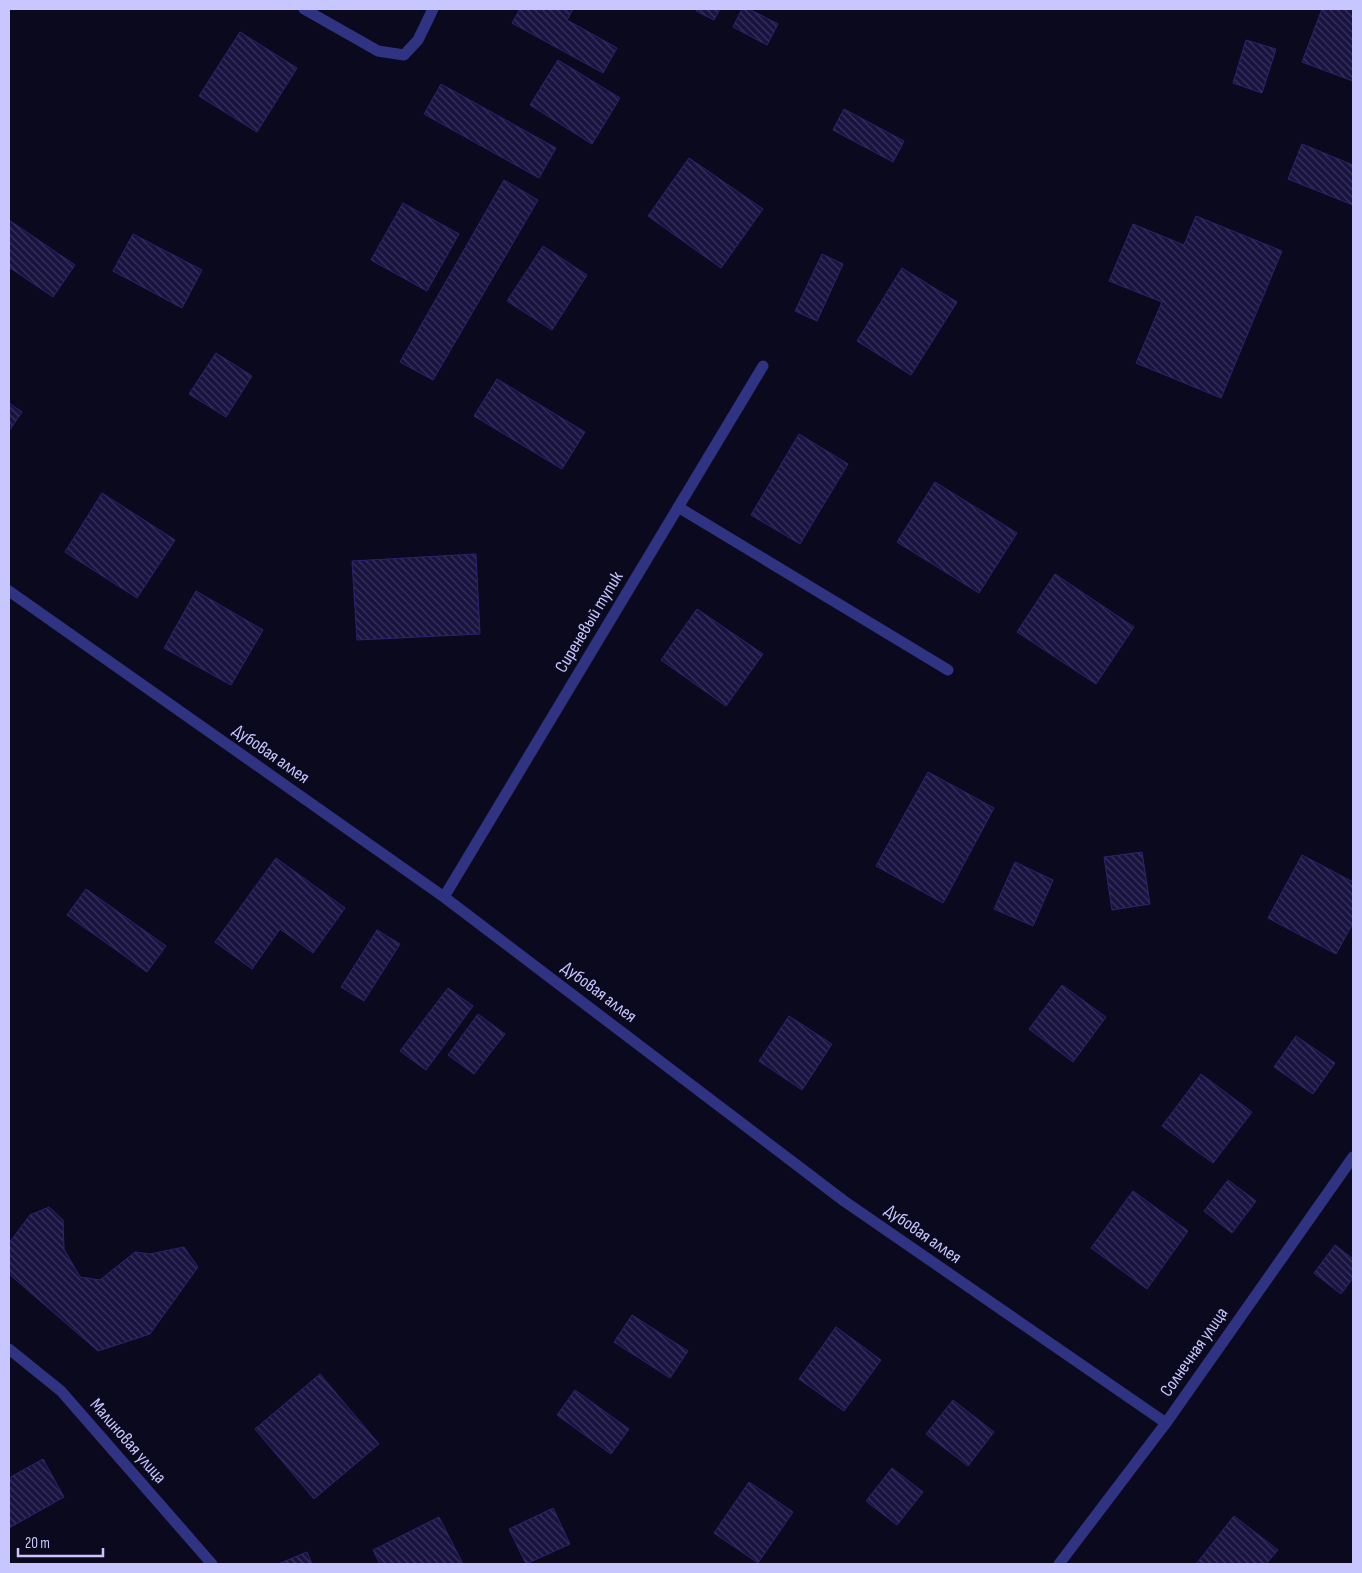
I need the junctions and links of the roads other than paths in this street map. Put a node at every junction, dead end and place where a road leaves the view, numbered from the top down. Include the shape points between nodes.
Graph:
1 (304, 9) edge
2 (433, 9) edge
3 (763, 366) dead end
4 (678, 507) junction
5 (9, 591) edge
6 (948, 670) dead end
7 (444, 897) junction
8 (1353, 1157) edge
9 (9, 1349) edge
10 (1166, 1423) junction
11 (212, 1564) edge
12 (1060, 1564) edge

1 - 2 lane via 378,51 404,55 418,40
3 - 4 lane, Сиреневый тупик
4 - 6 lane
4 - 7 lane, Сиреневый тупик
5 - 7 lane, Дубовая аллея
7 - 10 lane, Дубовая аллея via 844,1201
8 - 10 lane, Солнечная улица
9 - 11 lane, Малиновая улица via 61,1391
10 - 12 lane, Солнечная улица

